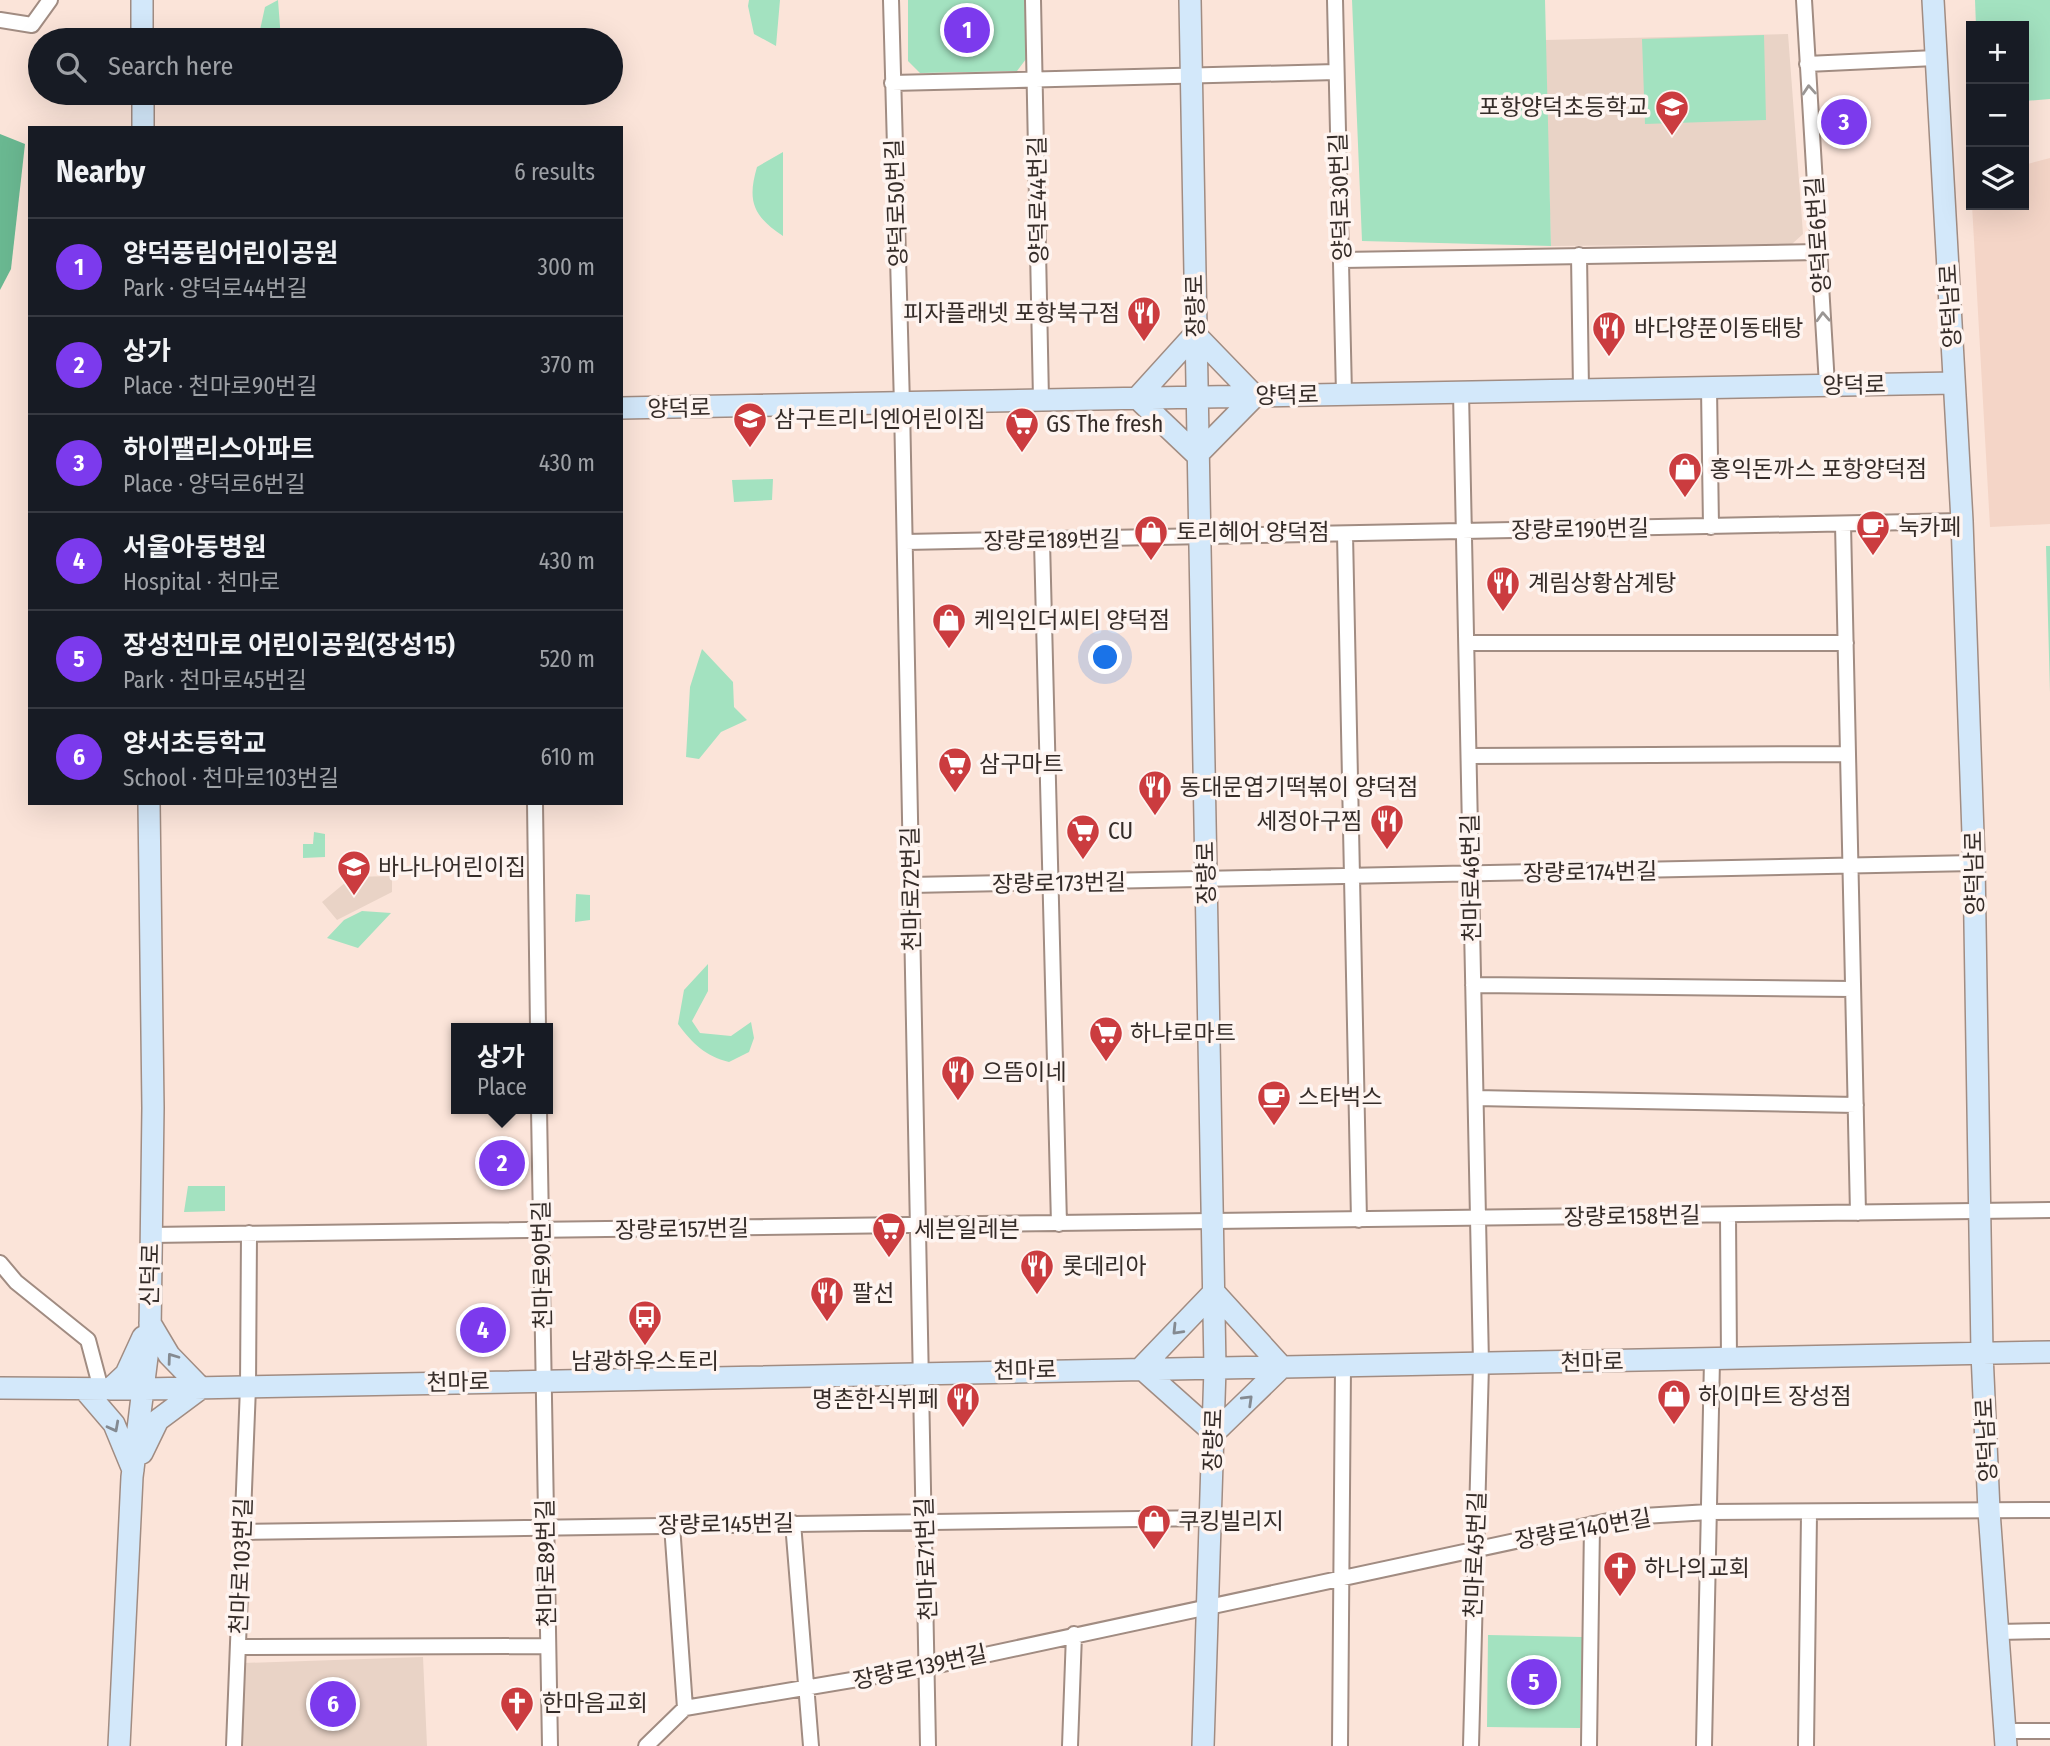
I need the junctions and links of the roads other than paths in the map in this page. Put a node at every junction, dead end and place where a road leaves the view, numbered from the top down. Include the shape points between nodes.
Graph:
1 (50, 0) edge
2 (142, 0) edge
3 (891, 0) edge
4 (1033, 0) edge
5 (1190, 0) edge
6 (1335, 0) edge
7 (1804, 0) edge
8 (1933, 0) edge
9 (0, 20) edge
10 (142, 28) edge
11 (1935, 58) junction
12 (1807, 64) junction
13 (1336, 72) junction
14 (1192, 73) junction
15 (1035, 80) junction
16 (892, 83) junction
17 (143, 105) edge
18 (143, 126) edge
19 (1819, 252) junction
20 (1579, 255) junction
21 (1342, 260) junction
22 (1195, 334) junction
23 (1954, 383) junction
24 (1827, 385) junction
25 (1709, 388) junction
26 (1581, 390) junction
27 (1461, 392) junction
28 (1345, 394) junction
29 (1255, 396) junction
30 (1196, 397) junction
31 (1137, 398) junction
32 (1041, 400) junction
33 (902, 405) junction
34 (623, 408) edge
35 (1197, 455) junction
36 (1962, 521) junction
37 (1843, 524) junction
38 (1710, 527) junction
39 (1464, 531) junction
40 (1345, 534) junction
41 (1198, 537) junction
42 (1042, 541) junction
43 (905, 542) junction
44 (1466, 643) junction
45 (1846, 643) junction
46 (1848, 754) junction
47 (1469, 757) junction
48 (149, 805) edge
49 (535, 805) edge
50 (1974, 863) junction
51 (1850, 866) junction
52 (1471, 875) junction
53 (1353, 878) junction
54 (1206, 881) junction
55 (1050, 883) junction
56 (911, 885) junction
57 (1473, 985) junction
58 (1853, 989) junction
59 (538, 1023) edge
60 (1476, 1098) junction
61 (1856, 1105) junction
62 (539, 1114) edge
63 (2050, 1210) edge
64 (1980, 1211) junction
65 (1858, 1213) junction
66 (1728, 1215) junction
67 (1478, 1219) junction
68 (1359, 1220) junction
69 (1213, 1222) junction
70 (1059, 1224) junction
71 (918, 1226) junction
72 (541, 1230) junction
73 (249, 1233) junction
74 (151, 1235) junction
75 (0, 1263) edge
76 (1214, 1292) junction
77 (150, 1322) junction
78 (2050, 1352) edge
79 (1982, 1353) junction
80 (1721, 1360) junction
81 (1481, 1364) junction
82 (1343, 1366) junction
83 (1215, 1367) junction
84 (1282, 1367) junction
85 (1140, 1368) junction
86 (921, 1372) junction
87 (544, 1380) junction
88 (247, 1387) junction
89 (0, 1388) edge
90 (201, 1388) junction
91 (98, 1389) junction
92 (144, 1390) junction
93 (1214, 1433) junction
94 (133, 1471) junction
95 (2050, 1510) edge
96 (1989, 1511) junction
97 (1709, 1513) junction
98 (1809, 1514) junction
99 (1209, 1518) junction
100 (925, 1520) junction
101 (793, 1523) junction
102 (1592, 1524) junction
103 (672, 1525) junction
104 (545, 1527) junction
105 (243, 1532) junction
106 (1474, 1549) junction
107 (1340, 1580) junction
108 (1207, 1608) junction
109 (2050, 1631) edge
110 (1998, 1632) junction
111 (1074, 1634) junction
112 (548, 1646) junction
113 (239, 1647) junction
114 (929, 1667) junction
115 (805, 1690) junction
116 (685, 1708) junction
117 (2050, 1731) edge
118 (2005, 1738) edge
119 (119, 1746) edge
120 (234, 1746) edge
121 (550, 1746) edge
122 (646, 1746) edge
123 (811, 1746) edge
124 (928, 1746) edge
125 (1070, 1746) edge
126 (1203, 1746) edge
127 (1340, 1746) edge
128 (1471, 1746) edge
129 (1589, 1746) edge
130 (1704, 1746) edge
131 (1806, 1746) edge

1 - 9 street via 32,25
2 - 10 street
3 - 16 street, 양덕로50번길
4 - 15 street, 양덕로44번길
5 - 14 street, 장량로
6 - 13 street, 양덕로30번길
7 - 12 street, 양덕로6번길
8 - 11 street, 양덕남로
11 - 12 street
11 - 23 street, 양덕남로
19 -> 12 street, 양덕로6번길
13 - 14 street
13 - 21 street, 양덕로30번길
14 - 15 street
14 - 22 street, 장량로
15 - 16 street
15 - 32 street, 양덕로44번길
16 - 33 street, 양덕로50번길
17 - 18 street
19 - 20 street
24 -> 19 street, 양덕로6번길
20 - 21 street
20 - 26 street
21 - 28 street, 양덕로30번길
22 - 29 street
22 - 30 street, 장량로
22 - 31 street
23 - 24 street, 양덕로
23 - 36 street, 양덕남로
24 - 25 street, 양덕로
25 - 26 street, 양덕로
25 - 38 street
26 - 27 street, 양덕로
27 - 28 street, 양덕로
27 - 39 street, 천마로46번길
28 - 29 street, 양덕로
29 - 30 street, 양덕로
29 - 35 street
30 - 31 street, 양덕로
30 - 35 street, 장량로
31 - 32 street, 양덕로
31 - 35 street
32 - 33 street, 양덕로
33 - 34 street, 양덕로
33 - 43 street, 천마로72번길
35 - 41 street, 장량로
36 - 37 street, 장량로190번길
36 - 50 street, 양덕남로
37 - 38 street, 장량로190번길
37 - 45 street
38 - 39 street, 장량로190번길
39 - 40 street, 장량로190번길
39 - 44 street, 천마로46번길
40 - 41 street, 장량로190번길
40 - 53 street
41 - 42 street, 장량로189번길
41 - 54 street, 장량로
42 - 43 street, 장량로189번길
42 - 55 street
43 - 56 street, 천마로72번길
44 - 45 street
44 - 47 street, 천마로46번길
45 - 46 street
46 - 47 street
46 - 51 street
47 - 52 street, 천마로46번길
48 - 74 street, 신덕로
49 - 59 street
50 - 51 street, 장량로174번길
50 - 64 street, 양덕남로
51 - 52 street, 장량로174번길
51 - 58 street
52 - 53 street, 장량로174번길
52 - 57 street, 천마로46번길
53 - 54 street, 장량로174번길
53 - 68 street
54 - 55 street, 장량로173번길
54 - 69 street, 장량로
55 - 56 street, 장량로173번길
55 - 70 street
56 - 71 street, 천마로72번길
57 - 58 street
57 - 60 street, 천마로46번길
58 - 61 street
60 - 61 street
60 - 67 street, 천마로46번길
61 - 65 street
62 - 72 street, 천마로90번길
63 - 64 street, 장량로158번길
64 - 65 street, 장량로158번길
64 - 79 street, 양덕남로
65 - 66 street, 장량로158번길
66 - 67 street, 장량로158번길
66 - 80 street
67 - 68 street, 장량로158번길
67 - 81 street, 천마로46번길
68 - 69 street, 장량로158번길
69 - 70 street, 장량로157번길
69 - 76 street, 장량로
70 - 71 street, 장량로157번길
71 - 72 street, 장량로157번길
71 - 86 street, 천마로72번길
72 - 73 street, 장량로157번길
72 - 87 street, 천마로90번길
73 - 74 street, 장량로157번길
73 - 88 street, 천마로103번길
74 - 77 street, 신덕로
75 - 91 street via 16,1282 89,1340
76 - 83 street, 장량로
76 - 84 street
76 -> 85 street
90 -> 77 street via 169,1355
77 - 91 street via 126,1374
77 - 92 street, 신덕로
78 - 79 street, 천마로
79 - 80 street, 천마로
79 - 96 street, 양덕남로
80 - 81 street, 천마로
80 - 97 street
81 - 82 street, 천마로
81 - 106 street, 천마로45번길
82 - 84 street, 천마로
82 - 107 street
83 - 84 street, 천마로
83 - 85 street, 천마로
83 - 93 street, 장량로
93 -> 84 street
85 - 86 street, 천마로
85 - 93 street
86 - 87 street, 천마로
86 - 100 street, 천마로71번길
87 - 88 street, 천마로
87 - 104 street, 천마로89번길
88 - 90 street, 천마로
88 - 105 street, 천마로103번길
89 - 91 street, 천마로
90 - 92 street, 천마로
90 - 94 street via 158,1420
91 - 92 street, 천마로
91 -> 94 street
92 - 94 street, 신덕로
93 - 99 street, 장량로
94 - 119 street, 신덕로
95 - 96 street, 장량로140번길
96 - 98 street, 장량로140번길
96 - 110 street, 양덕남로
97 - 98 street, 장량로140번길
97 - 102 street, 장량로140번길 via 1628,1517
97 - 130 street
98 - 131 street
99 - 100 street, 장량로145번길
99 - 108 street, 장량로
100 - 101 street, 장량로145번길
100 - 114 street, 천마로71번길
101 - 103 street, 장량로145번길
101 - 115 street
102 - 106 street, 장량로140번길
102 - 129 street
103 - 104 street, 장량로145번길
103 - 116 street
104 - 105 street, 장량로145번길
104 - 112 street, 천마로89번길
105 - 113 street, 천마로103번길
106 - 107 street, 장량로140번길
106 - 128 street, 천마로45번길
107 - 108 street, 장량로140번길
107 - 127 street
108 - 111 street, 장량로139번길
108 - 126 street, 장량로
109 - 110 street
110 - 118 street, 양덕남로
111 - 114 street, 장량로139번길
111 - 125 street
112 - 113 street
112 - 121 street, 천마로89번길
113 - 120 street, 천마로103번길
114 - 115 street, 장량로139번길
114 - 124 street, 천마로71번길
115 - 116 street, 장량로139번길
115 - 123 street
116 - 122 street
117 - 118 street

